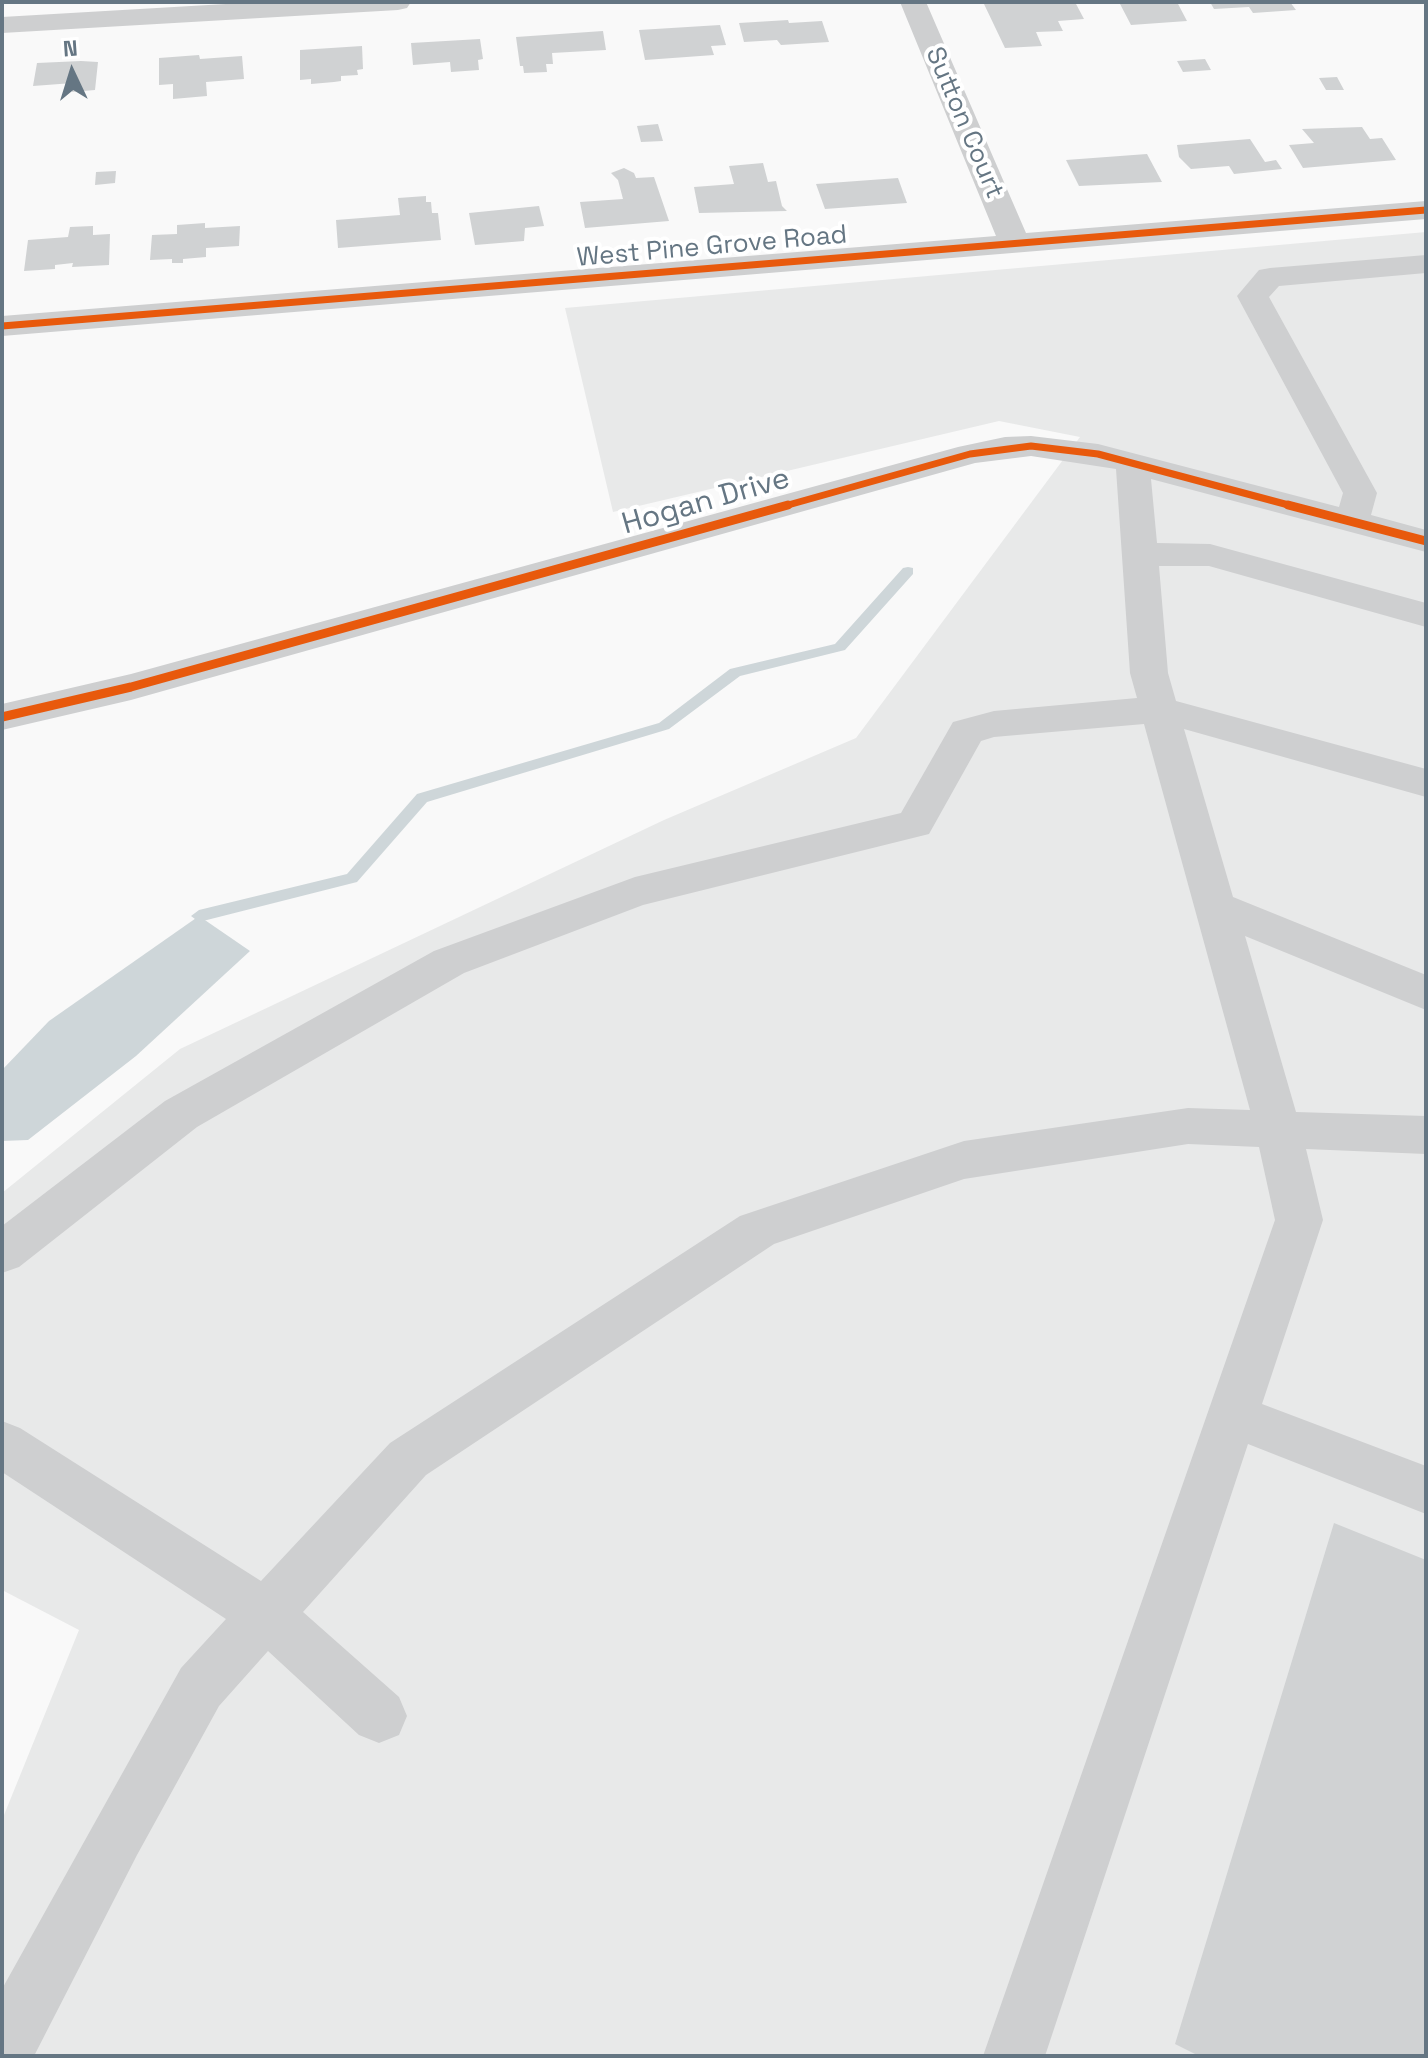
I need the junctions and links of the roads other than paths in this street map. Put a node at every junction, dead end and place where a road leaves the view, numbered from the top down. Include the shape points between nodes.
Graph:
1 (398, 2) edge
2 (913, 2) edge
3 (2, 25) edge
4 (1426, 210) edge
5 (1015, 244) junction
6 (1426, 264) edge
7 (2, 326) edge
8 (1133, 464) junction
9 (1352, 522) junction
10 (1426, 541) edge
11 (1140, 554) junction
12 (1426, 615) edge
13 (1159, 709) junction
14 (2, 717) edge
15 (1426, 783) edge
16 (1215, 907) junction
17 (1426, 993) edge
18 (1278, 1129) junction
19 (1426, 1135) edge
20 (2, 1253) edge
21 (1234, 1416) junction
22 (2, 1444) edge
23 (1426, 1490) edge
24 (266, 1614) junction
25 (379, 1716) dead end
26 (3, 2056) edge
27 (1014, 2056) edge

1 - 3 street
2 - 5 street, Sutton Court
4 - 5 street, West Pine Grove Road
5 - 7 street, West Pine Grove Road
6 - 9 street via 1270,277 1253,296 1360,493
8 - 9 street, Hogan Drive
8 - 11 street
8 - 14 street, Hogan Drive via 1031,446 970,454 131,687
9 - 10 street, Hogan Drive
11 - 12 street via 1210,555
11 - 13 street via 1149,673
13 - 15 street
13 - 16 street
13 - 20 street via 967,731 915,824 635,892 449,962 181,1114
16 - 17 street
16 - 18 street
18 - 19 street
18 - 21 street via 1299,1220
18 - 24 street via 1188,1126 964,1160 757,1230 408,1459
21 - 23 street
21 - 27 street
22 - 24 street
24 - 25 street
24 - 26 street via 200,1687

